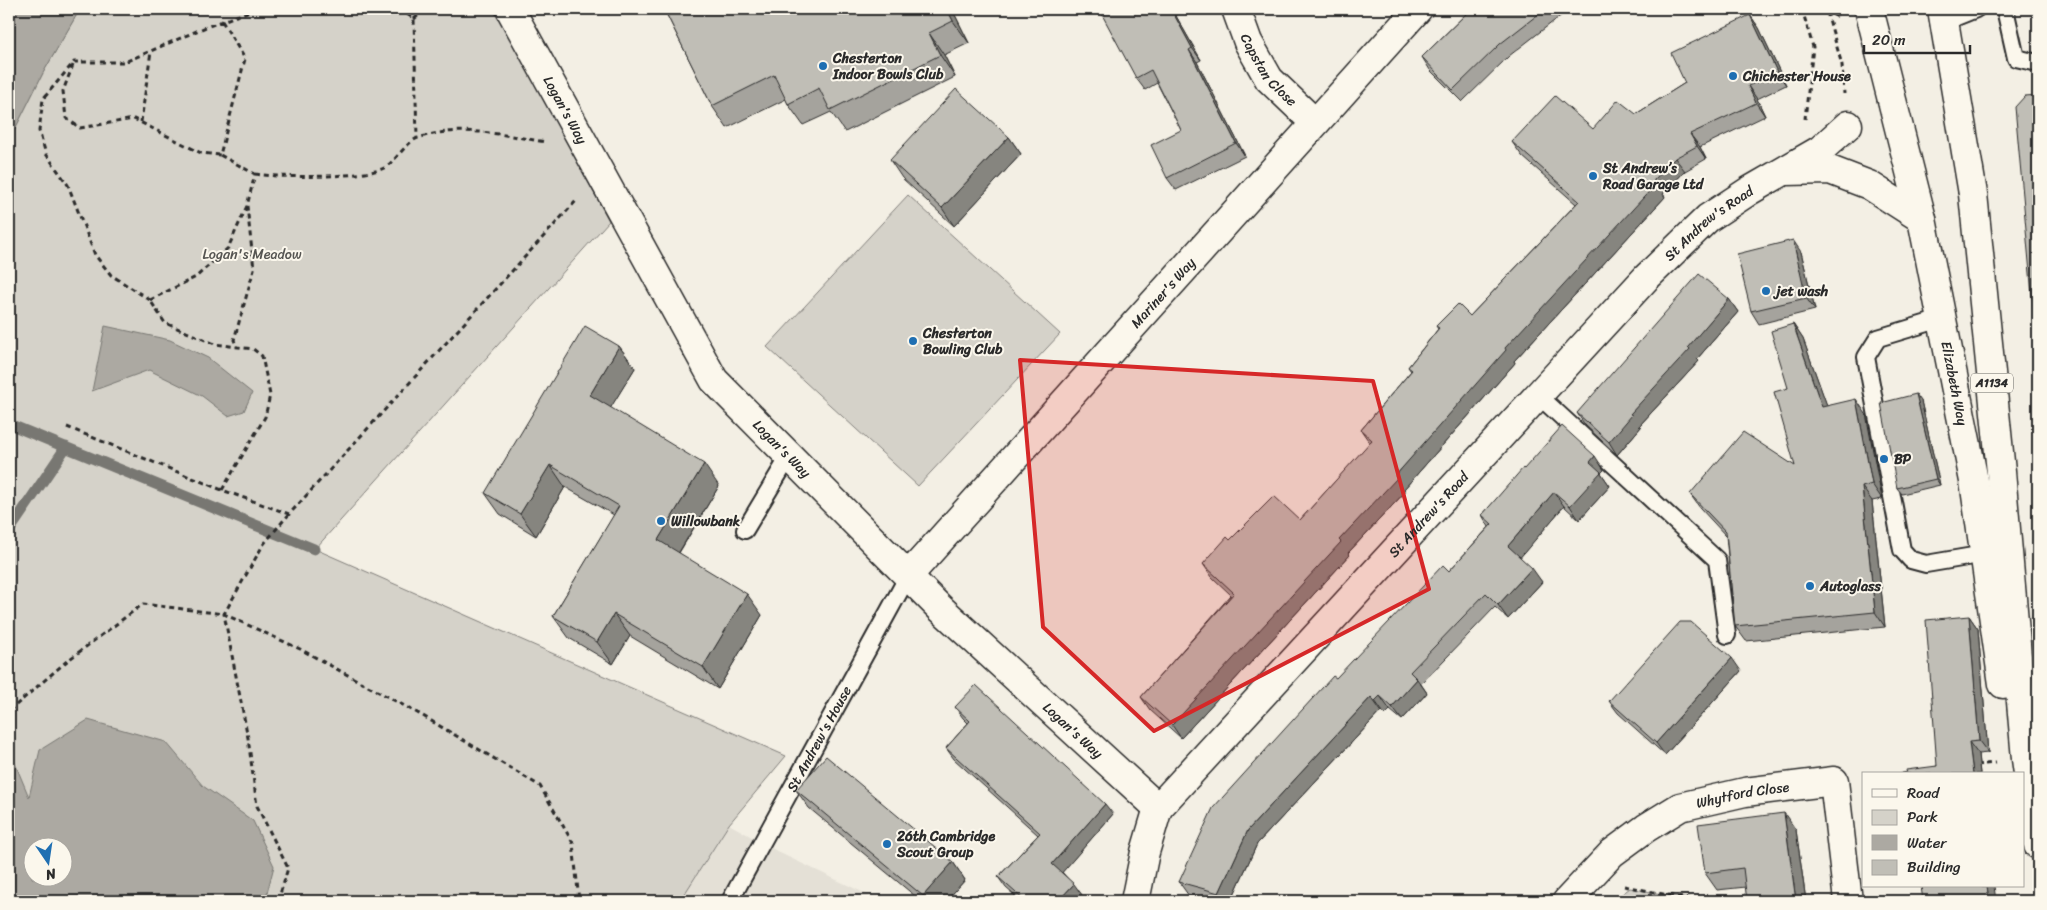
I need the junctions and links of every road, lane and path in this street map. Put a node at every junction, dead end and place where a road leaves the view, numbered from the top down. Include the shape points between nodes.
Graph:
1 (256, 9) edge
2 (400, 9) edge
3 (426, 9) edge
4 (510, 9) edge
5 (1236, 9) edge
6 (1418, 9) edge
7 (1802, 9) edge
8 (1869, 9) edge
9 (1976, 9) edge
10 (2005, 9) edge
11 (1828, 12) dead end
12 (1944, 15) edge
13 (414, 19) junction
14 (222, 21) junction
15 (151, 51) junction
16 (74, 62) junction
17 (2038, 63) edge
18 (1842, 99) dead end
19 (141, 122) junction
20 (1314, 122) junction
21 (1848, 125) dead end
22 (1804, 128) dead end
23 (417, 139) junction
24 (548, 142) dead end
25 (220, 155) junction
26 (1783, 172) junction
27 (255, 174) junction
28 (600, 174) junction
29 (247, 206) junction
30 (1922, 219) junction
31 (150, 300) junction
32 (1941, 319) junction
33 (237, 348) junction
34 (1538, 395) junction
35 (67, 427) dead end
36 (790, 455) junction
37 (222, 490) junction
38 (289, 514) junction
39 (745, 530) dead end
40 (1985, 554) junction
41 (908, 576) junction
42 (224, 614) junction
43 (1727, 635) dead end
44 (9, 711) edge
45 (2026, 760) junction
46 (1968, 766) edge
47 (1158, 808) junction
48 (2038, 845) edge
49 (1618, 886) dead end
50 (1677, 899) edge
51 (278, 901) edge
52 (579, 901) edge
53 (730, 901) edge
54 (1135, 901) edge
55 (1567, 901) edge
56 (1741, 901) edge
57 (1848, 901) edge

1 - 14 path
2 - 13 path
3 - 13 path
4 - 28 street, Logan's Way
5 - 20 street, Capstan Close via 1248,42 1269,79
6 - 20 street, Mariner's Way
7 - 22 path via 1813,47
8 - 30 street, Elizabeth Way / A1134
9 - 12 lane
10 - 17 lane via 2016,58
11 - 18 path via 1842,65 1845,91
12 - 45 street, Elizabeth Way / A1134 via 1973,194
13 - 23 path
14 - 15 path
14 - 25 path via 245,60
15 - 16 path via 125,62
15 - 19 path
16 - 19 path via 63,91 66,118 80,128 134,119
16 - 31 path via 43,99 39,131 46,154 68,185 95,255 111,275
19 - 25 path via 200,153
20 - 41 street, Mariner's Way
21 - 26 street, St Andrew's Road via 1820,150
23 - 24 path via 467,130
23 - 27 path via 383,168 360,174 270,177
25 - 27 path
26 - 30 street, St Andrew's Road via 1830,170 1869,185
26 - 34 street, St Andrew's Road via 1708,218 1646,278
27 - 29 path
28 - 36 street, Logan's Way via 714,380
28 - 38 path
29 - 31 path via 228,248 196,277
29 - 33 path via 254,269 234,340
30 - 32 street, Elizabeth Way / A1134
31 - 33 path via 165,323 215,344
32 - 40 street, Elizabeth Way / A1134 via 1974,481
32 - 40 lane via 1878,338 1866,357 1902,550 1911,560 1926,564
33 - 37 path via 253,349 262,356 270,395 265,416
34 - 43 lane via 1717,560
34 - 47 street, St Andrew's Road
35 - 37 path
36 - 39 lane
36 - 41 street, Logan's Way
37 - 38 path
38 - 42 path via 263,545
40 - 45 street, Elizabeth Way / A1134 via 2003,684
41 - 47 street, Logan's Way
41 - 53 lane, St Andrew's House
42 - 44 path via 143,604 67,661
42 - 51 path via 248,738 257,806 288,868
42 - 52 path via 300,650 423,716 540,786 573,843
45 - 46 path
45 - 48 street, Elizabeth Way / A1134
47 - 54 street, St Andrew's Road
49 - 50 path
50 - 56 path
55 - 57 street, Whytford Close via 1612,853 1680,806 1745,792 1834,781

